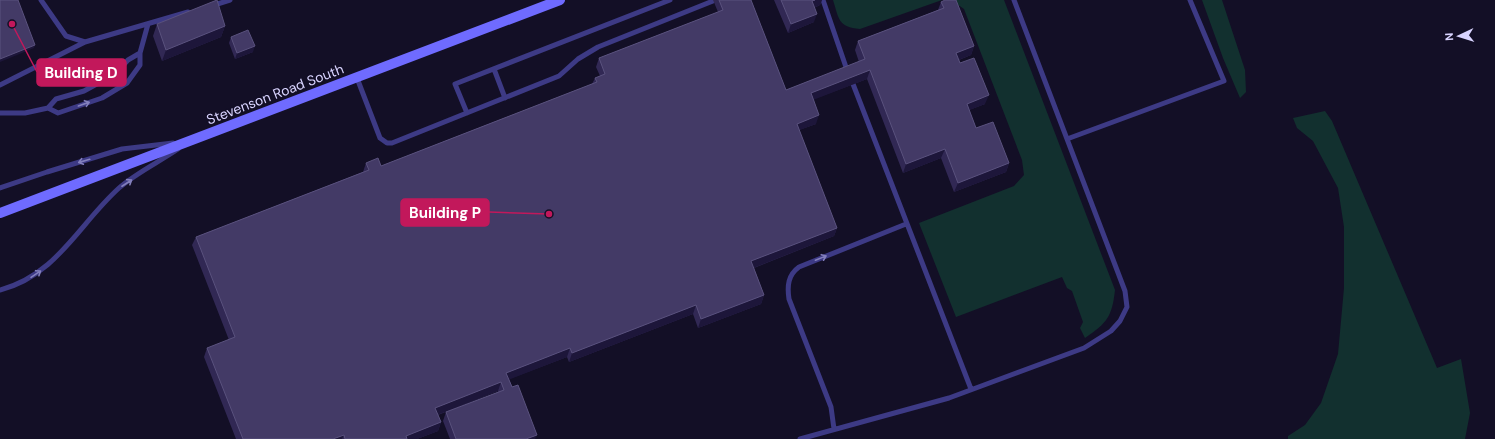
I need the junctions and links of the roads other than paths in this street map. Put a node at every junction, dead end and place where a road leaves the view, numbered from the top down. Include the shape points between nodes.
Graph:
1 (41, 0) edge
2 (230, 0) edge
3 (560, 0) edge
4 (670, 0) edge
5 (823, 0) edge
6 (1014, 0) edge
7 (1190, 0) edge
8 (713, 1) dead end
9 (208, 7) edge
10 (193, 11) edge
11 (148, 24) junction
12 (85, 42) junction
13 (140, 53) junction
14 (494, 69) junction
15 (848, 73) edge
16 (356, 78) junction
17 (853, 84) edge
18 (0, 85) edge
19 (505, 98) junction
20 (48, 108) junction
21 (0, 113) edge
22 (467, 113) junction
23 (1067, 139) junction
24 (190, 141) junction
25 (0, 188) edge
26 (0, 213) edge
27 (906, 224) junction
28 (0, 290) edge
29 (970, 390) junction
30 (834, 429) junction
31 (800, 439) edge

1 - 12 lane via 66,36
2 - 9 lane
3 - 16 main road, Stevenson Road South
4 - 14 lane
5 - 15 lane
6 - 23 lane
7 - 23 lane via 1224,81
8 - 19 lane via 598,47 578,59 559,76
10 - 11 lane
11 - 12 lane
11 - 13 lane
12 - 18 lane
13 - 20 lane via 128,60 115,74 84,91 56,99
20 -> 13 lane via 58,113 102,98 127,83 140,65
14 - 19 lane
14 - 22 lane via 455,84
16 - 22 lane via 380,138 387,143
16 - 24 main road, Stevenson Road South
17 - 27 lane
19 - 22 lane
20 - 21 lane via 25,113
23 - 29 lane via 1126,291 1127,307 1112,331 1084,348
24 -> 25 lane via 122,149
24 - 26 main road, Stevenson Road South
28 -> 24 lane via 15,286 39,273 60,254 94,213 120,187
27 - 29 lane
30 -> 27 lane via 831,407 789,299 789,278 799,267
29 - 30 lane via 916,408
30 - 31 lane

